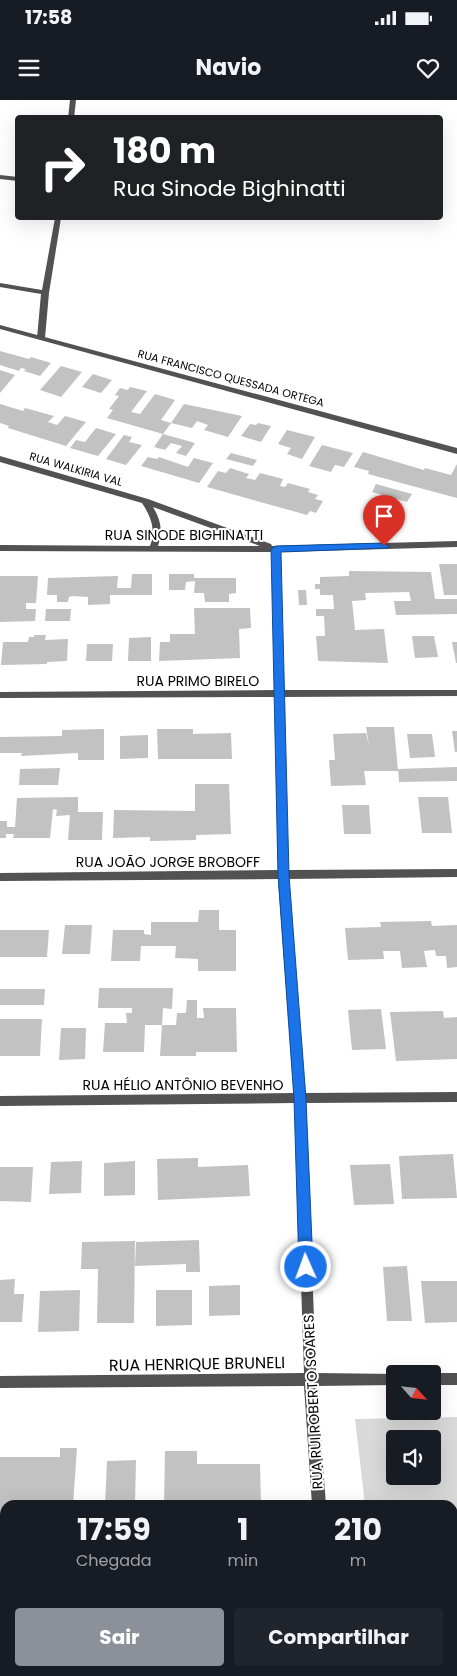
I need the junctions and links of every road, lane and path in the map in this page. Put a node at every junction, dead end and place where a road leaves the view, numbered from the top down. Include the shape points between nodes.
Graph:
1 (73, 100) edge
2 (72, 115) edge
3 (0, 177) edge
4 (15, 179) edge
5 (58, 220) edge
6 (0, 285) edge
7 (45, 293) junction
8 (0, 327) edge
9 (41, 338) junction
10 (457, 451) edge
11 (0, 459) edge
12 (146, 501) junction
13 (457, 544) edge
14 (0, 548) edge
15 (153, 549) junction
16 (276, 549) junction
17 (457, 693) edge
18 (280, 694) junction
19 (0, 695) edge
20 (457, 873) edge
21 (283, 875) junction
22 (0, 877) edge
23 (457, 1097) edge
24 (300, 1099) junction
25 (0, 1101) edge
26 (310, 1379) junction
27 (386, 1379) edge
28 (441, 1379) edge
29 (457, 1379) edge
30 (0, 1382) edge
31 (319, 1500) edge

1 - 2 street
3 - 4 street
5 - 7 street
6 - 7 street
7 - 9 street
8 - 9 street, RUA FRANCISCO QUESSADA ORTEGA
9 - 10 street, RUA FRANCISCO QUESSADA ORTEGA
11 - 12 street, RUA WALKIRIA VAL
12 - 15 street via 157,517 158,534
12 - 16 street, RUA WALKIRIA VAL
13 - 16 street, RUA SINODE BIGHINATTI
14 - 15 street, RUA SINODE BIGHINATTI
15 - 16 street, RUA SINODE BIGHINATTI
16 - 18 street, RUA RUI ROBERTO SOARES
17 - 18 street, RUA PRIMO BIRELO
18 - 19 street, RUA PRIMO BIRELO
18 - 21 street, RUA RUI ROBERTO SOARES
20 - 21 street, RUA JOÃO JORGE BROBOFF
21 - 22 street, RUA JOÃO JORGE BROBOFF
21 - 24 street, RUA RUI ROBERTO SOARES
23 - 24 street, RUA HÉLIO ANTÔNIO BEVENHO
24 - 25 street, RUA HÉLIO ANTÔNIO BEVENHO
24 - 26 street, RUA RUI ROBERTO SOARES
26 - 27 street, RUA HENRIQUE BRUNELI
26 - 30 street, RUA HENRIQUE BRUNELI
26 - 31 street, RUA RUI ROBERTO SOARES
28 - 29 street

